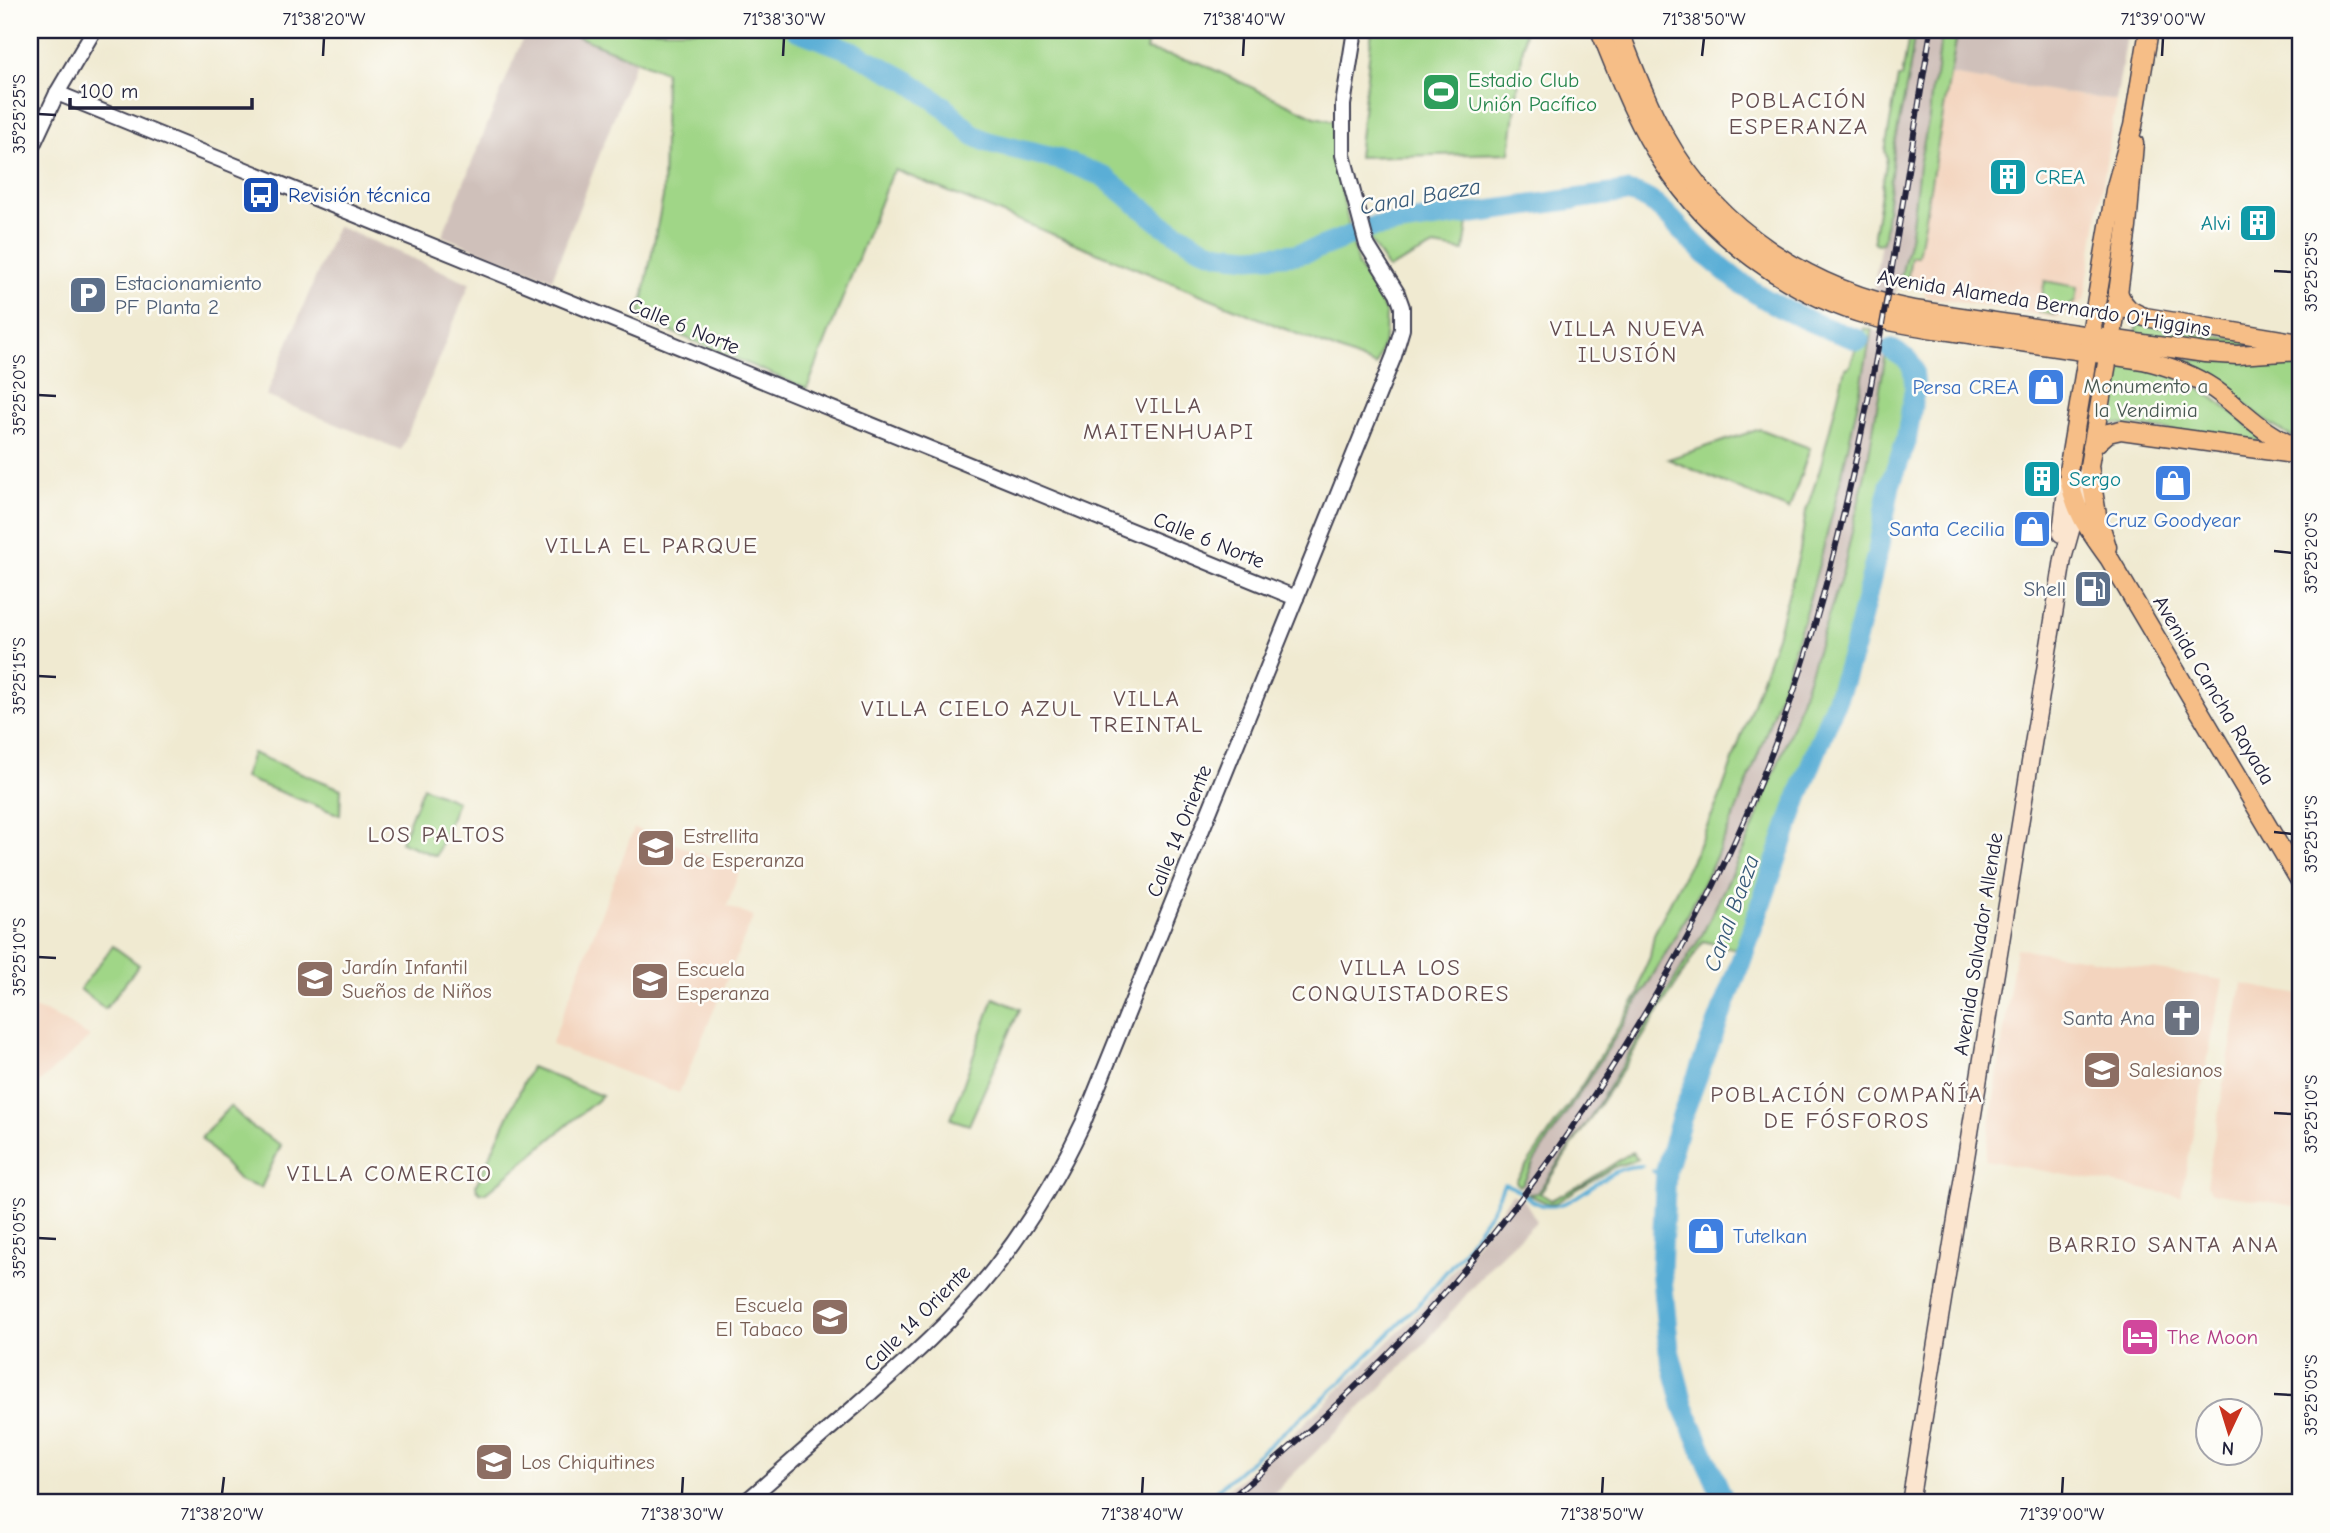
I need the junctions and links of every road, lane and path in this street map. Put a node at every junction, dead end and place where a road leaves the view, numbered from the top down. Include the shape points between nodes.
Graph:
1 (94, 30) edge
2 (1355, 30) edge
3 (1600, 30) edge
4 (1619, 30) edge
5 (2148, 30) edge
6 (57, 93) junction
7 (2133, 126) junction
8 (30, 151) edge
9 (2118, 292) junction
10 (2089, 343) junction
11 (2300, 343) edge
12 (2110, 347) junction
13 (2300, 351) edge
14 (2092, 447) junction
15 (2300, 449) edge
16 (2300, 455) edge
17 (2089, 466) junction
18 (2068, 471) junction
19 (2076, 508) junction
20 (2109, 558) junction
21 (2063, 559) junction
22 (1296, 598) junction
23 (2300, 881) edge
24 (744, 1503) edge
25 (1910, 1503) edge

1 - 6 street
2 - 22 street, Calle 14 Oriente via 1343,105 1345,169 1367,245 1400,299 1402,329
3 - 10 main road, Avenida Alameda Bernardo O'Higgins via 1632,106 1664,165 1694,204 1775,273 1820,298 1868,316 1911,325
4 - 10 main road, Avenida Alameda Bernardo O'Higgins via 1676,155 1728,216 1783,260 1836,287 1892,305
5 - 7 main road, Avenida Salvador Allende
6 - 8 street
6 - 22 street, Calle 6 Norte
7 - 9 main road, Avenida Salvador Allende via 2133,175
7 - 10 main road, Avenida Salvador Allende via 2115,190
9 - 11 main road via 2126,308 2145,317
9 - 12 main road, Avenida Salvador Allende
10 - 12 main road, Avenida Alameda Bernardo O'Higgins
10 - 18 main road, Avenida Salvador Allende
12 - 13 main road, Avenida Alameda Bernardo O'Higgins via 2221,354
12 - 14 main road, Avenida Salvador Allende
12 - 15 main road, Avenida Alameda Bernardo O'Higgins via 2186,373 2261,428
14 - 16 main road via 2108,433 2121,430
14 - 17 main road, Avenida Salvador Allende
17 - 19 main road, Avenida Salvador Allende
17 - 20 main road, Avenida Cancha Rayada
18 - 19 main road, Avenida Cancha Rayada
18 - 21 main road, Avenida Salvador Allende
19 - 20 main road, Avenida Cancha Rayada
19 - 21 main road, Avenida Salvador Allende
20 - 23 main road, Avenida Cancha Rayada
21 - 25 main road, Avenida Salvador Allende
22 - 24 street, Calle 14 Oriente via 1083,1123 1050,1187 993,1270 947,1323

